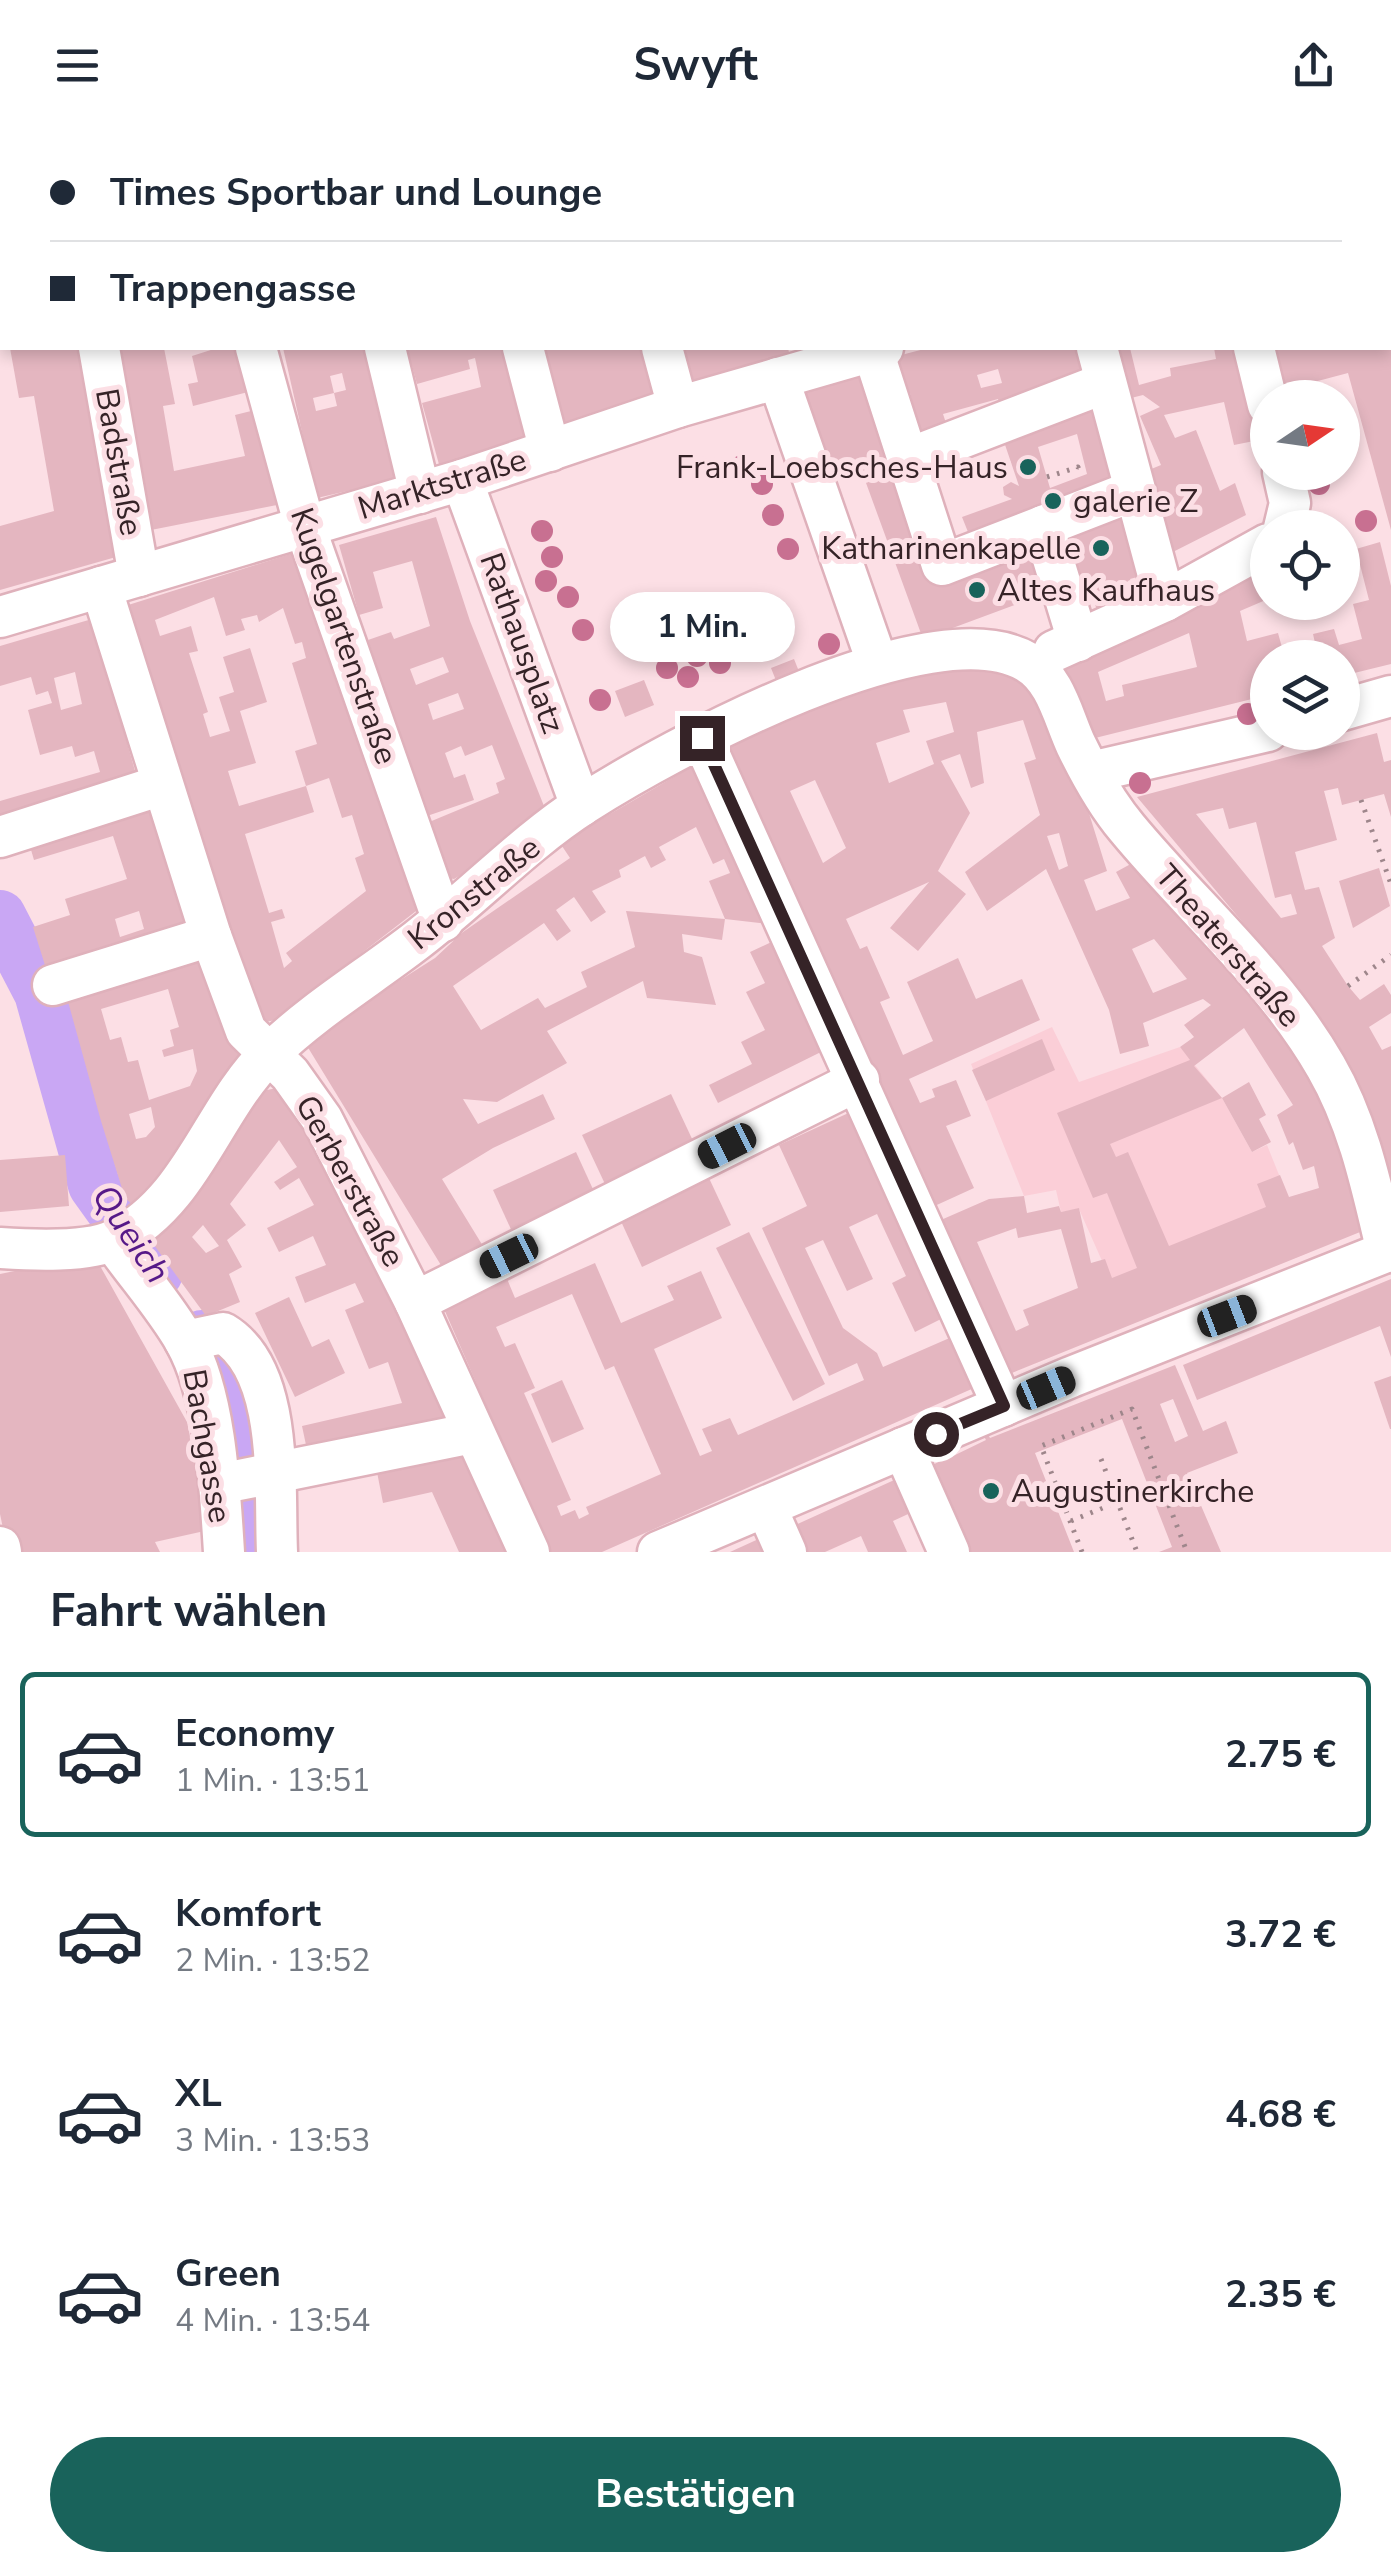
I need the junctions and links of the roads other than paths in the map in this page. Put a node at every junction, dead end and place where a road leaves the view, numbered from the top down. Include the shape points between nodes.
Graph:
1 (100, 350) edge
2 (386, 350) edge
3 (524, 350) edge
4 (663, 350) edge
5 (873, 350) edge
6 (878, 350) edge
7 (1254, 350) edge
8 (261, 364) edge
9 (799, 364) edge
10 (1101, 365) edge
11 (1262, 380) edge
12 (678, 407) junction
13 (550, 451) junction
14 (907, 459) junction
15 (462, 480) junction
16 (1133, 491) junction
17 (420, 492) junction
18 (1043, 526) junction
19 (304, 527) junction
20 (1250, 554) edge
21 (120, 581) junction
22 (1165, 601) junction
23 (0, 617) edge
24 (1078, 641) junction
25 (877, 662) junction
26 (1027, 662) junction
27 (1391, 696) edge
28 (1360, 705) edge
29 (1250, 735) edge
30 (702, 738) junction
31 (1091, 772) junction
32 (162, 785) junction
33 (581, 806) junction
34 (0, 837) edge
35 (442, 920) junction
36 (211, 936) junction
37 (53, 985) dead end
38 (270, 1052) junction
39 (860, 1080) junction
40 (123, 1234) junction
41 (0, 1248) edge
42 (1389, 1251) edge
43 (415, 1302) junction
44 (201, 1338) junction
45 (1004, 1406) junction
46 (473, 1433) junction
47 (902, 1448) junction
48 (252, 1479) junction
49 (766, 1507) junction
50 (224, 1552) edge
51 (277, 1552) edge
52 (529, 1552) edge
53 (658, 1552) edge
54 (786, 1552) edge
55 (949, 1552) edge

1 - 21 street, Badstraße
2 - 17 street
3 - 13 street
4 - 12 street
5 - 9 street, Marktstraße
6 - 14 street
7 - 11 street
8 - 19 street, Kugelgartenstraße
9 - 12 street, Marktstraße
9 - 25 street
10 - 14 street
10 - 16 street
12 - 13 street, Marktstraße
13 - 15 street, Marktstraße
14 - 18 street via 942,565
15 - 17 street, Marktstraße
15 - 33 street, Rathausplatz
16 - 18 street
16 - 22 street
17 - 19 street, Marktstraße
18 - 24 street
19 - 21 street, Marktstraße
19 - 35 street, Kugelgartenstraße
20 - 22 street
21 - 23 street, Marktstraße
21 - 32 street, Gerberstraße
22 - 24 street
24 - 26 street
25 - 26 street, Kronstraße via 947,650
25 - 30 street, Kronstraße
26 - 31 street, Theaterstraße via 1050,686
27 - 28 street
29 - 31 street
30 - 33 street, Kronstraße
30 - 39 street
31 - 42 street, Theaterstraße via 1108,805 1247,960 1327,1068 1361,1145
32 - 34 street
32 - 36 street, Gerberstraße
33 - 35 street, Kronstraße
35 - 38 street, Kronstraße
36 - 37 street
36 - 38 street, Gerberstraße via 246,1031
38 - 40 street, Kronstraße via 186,1177
38 - 43 street, Gerberstraße via 322,1118
39 - 43 street
39 - 45 street
40 - 41 street via 37,1251
40 - 44 street, Bachgasse
42 - 45 street
43 - 46 street, Gerberstraße
44 - 48 street, Bachgasse via 241,1344 266,1398
44 - 50 street, Bachgasse via 199,1374 220,1484
45 - 47 street
46 - 48 street
46 - 52 street, Gerberstraße
47 - 49 street
47 - 55 street
48 - 51 street, Bachgasse
49 - 53 street
49 - 54 street

